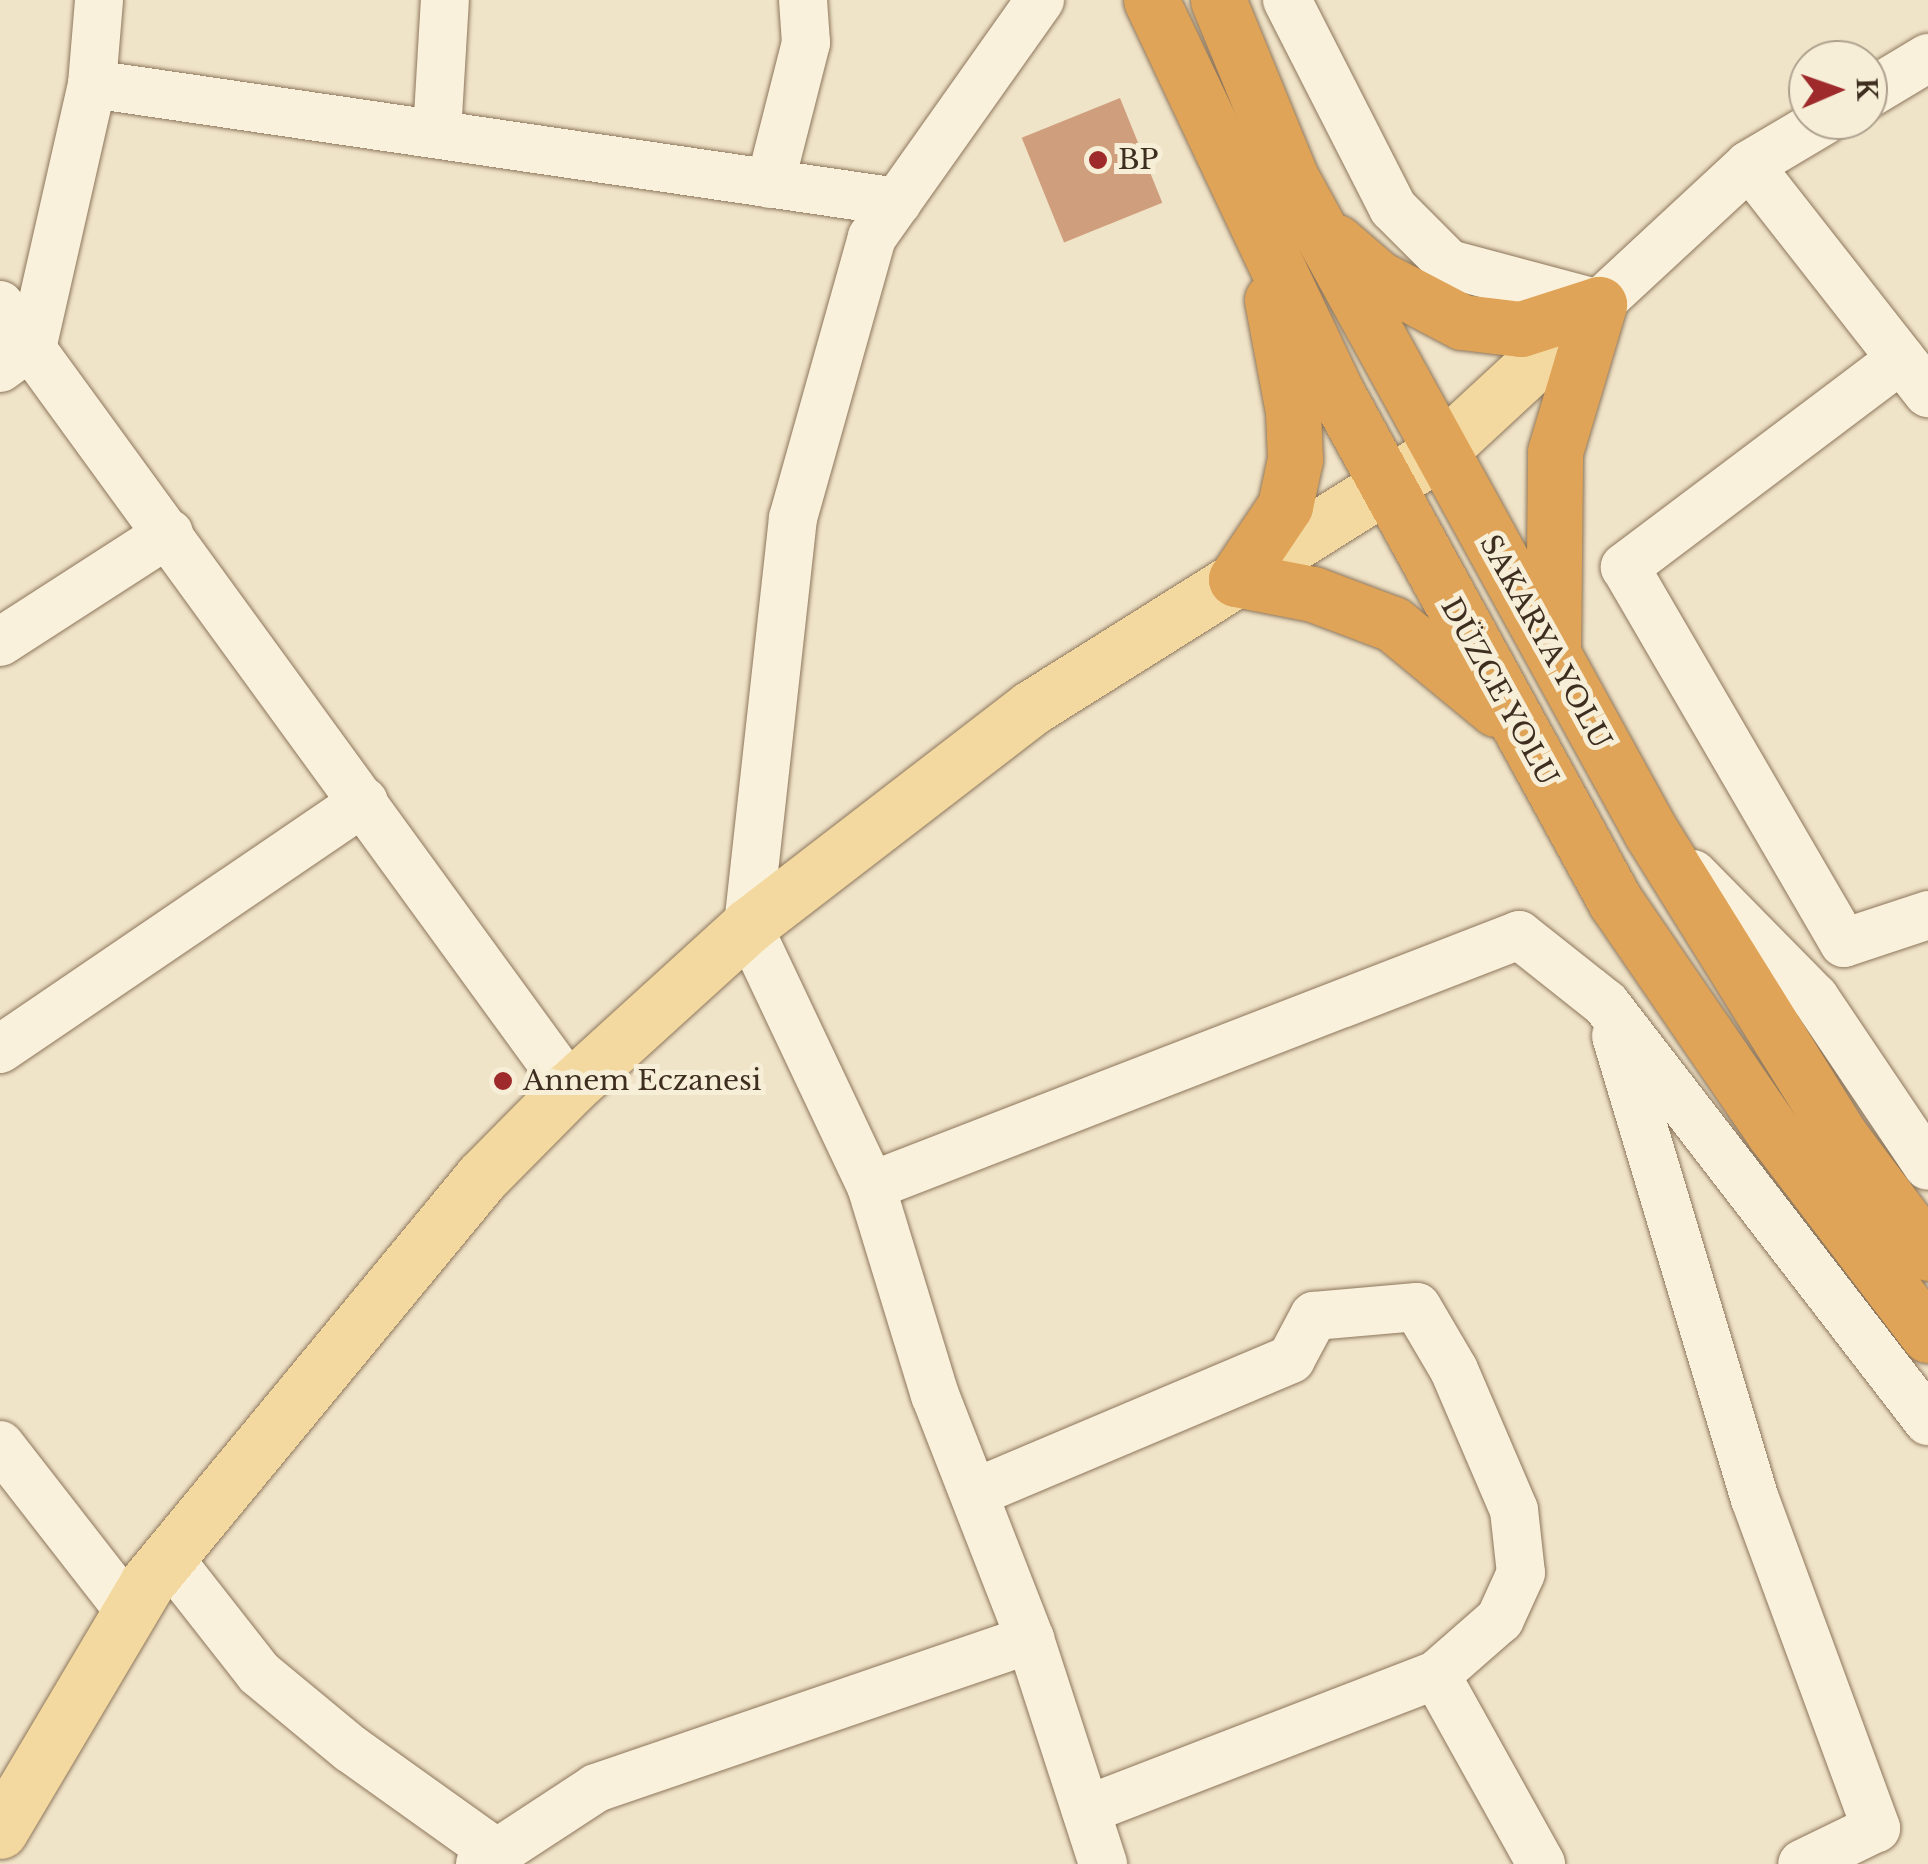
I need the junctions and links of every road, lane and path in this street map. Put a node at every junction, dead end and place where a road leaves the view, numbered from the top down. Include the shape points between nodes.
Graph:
1 (99, 0) edge
2 (445, 0) edge
3 (803, 0) edge
4 (1040, 0) edge
5 (1151, 0) edge
6 (1218, 0) edge
7 (1287, 0) edge
8 (1928, 58) edge
9 (1888, 82) edge
10 (92, 84) junction
11 (437, 133) junction
12 (1791, 140) edge
13 (1750, 165) junction
14 (770, 184) junction
15 (896, 202) junction
16 (1317, 225) junction
17 (1258, 227) junction
18 (1599, 304) junction
19 (0, 305) edge
20 (17, 356) edge
21 (1914, 376) edge
22 (1439, 452) junction
23 (1385, 486) junction
24 (169, 532) junction
25 (1236, 579) junction
26 (0, 642) edge
27 (1553, 656) junction
28 (1521, 731) junction
29 (364, 802) junction
30 (1651, 832) junction
31 (1928, 915) edge
32 (748, 926) junction
33 (1606, 1004) junction
34 (0, 1049) edge
35 (570, 1088) junction
36 (1928, 1166) edge
37 (871, 1186) junction
38 (1928, 1253) edge
39 (1928, 1335) edge
40 (1928, 1421) edge
41 (0, 1445) edge
42 (974, 1493) junction
43 (168, 1557) junction
44 (130, 1612) junction
45 (1030, 1638) junction
46 (1436, 1675) junction
47 (1086, 1810) junction
48 (0, 1831) edge
49 (1882, 1846) edge
50 (488, 1859) edge
51 (1103, 1864) edge
52 (1541, 1864) edge
53 (1802, 1864) edge

1 - 10 street
2 - 11 street
3 - 14 street via 806,42
4 - 15 street
5 - 17 highway, DÜZCE YOLU
6 - 16 highway, SAKARYA YOLU
7 - 18 street via 1393,208 1449,264
8 - 9 street
10 - 11 street
10 - 20 street
11 - 14 street
12 - 13 street
13 - 18 street
13 - 21 street
14 - 15 street
15 - 32 street via 872,238 793,518
16 - 18 highway via 1378,278 1462,322 1522,329
16 - 22 highway, SAKARYA YOLU
17 - 23 highway, DÜZCE YOLU
17 - 25 highway via 1293,411 1295,459 1286,506
18 - 22 main road
18 - 27 highway via 1555,452
19 - 20 street
20 - 24 street
21 - 31 street via 1625,567 1844,943
22 - 23 main road
22 - 27 highway, SAKARYA YOLU
23 - 25 main road
23 - 28 highway, DÜZCE YOLU
24 - 26 street
24 - 29 street
25 - 28 highway via 1313,594 1393,624
25 - 32 main road via 1031,708
27 - 30 highway, SAKARYA YOLU
28 - 39 highway, DÜZCE YOLU via 1615,901 1774,1133
29 - 34 street
29 - 35 street
30 - 36 street via 1816,998
30 - 38 highway, SAKARYA YOLU via 1841,1137
32 - 35 main road
32 - 37 street
33 - 37 street via 1519,936
33 - 40 street
33 - 49 street via 1755,1499
35 - 43 main road via 482,1177
37 - 42 street via 935,1395
41 - 44 street
42 - 45 street
42 - 46 street via 1291,1359 1314,1316 1417,1307 1454,1370 1514,1510 1521,1573 1500,1619
43 - 44 main road
43 - 50 street via 259,1672
44 - 48 main road
45 - 47 street
45 - 50 street via 596,1788
46 - 47 street
46 - 52 street
47 - 51 street
49 - 53 street

